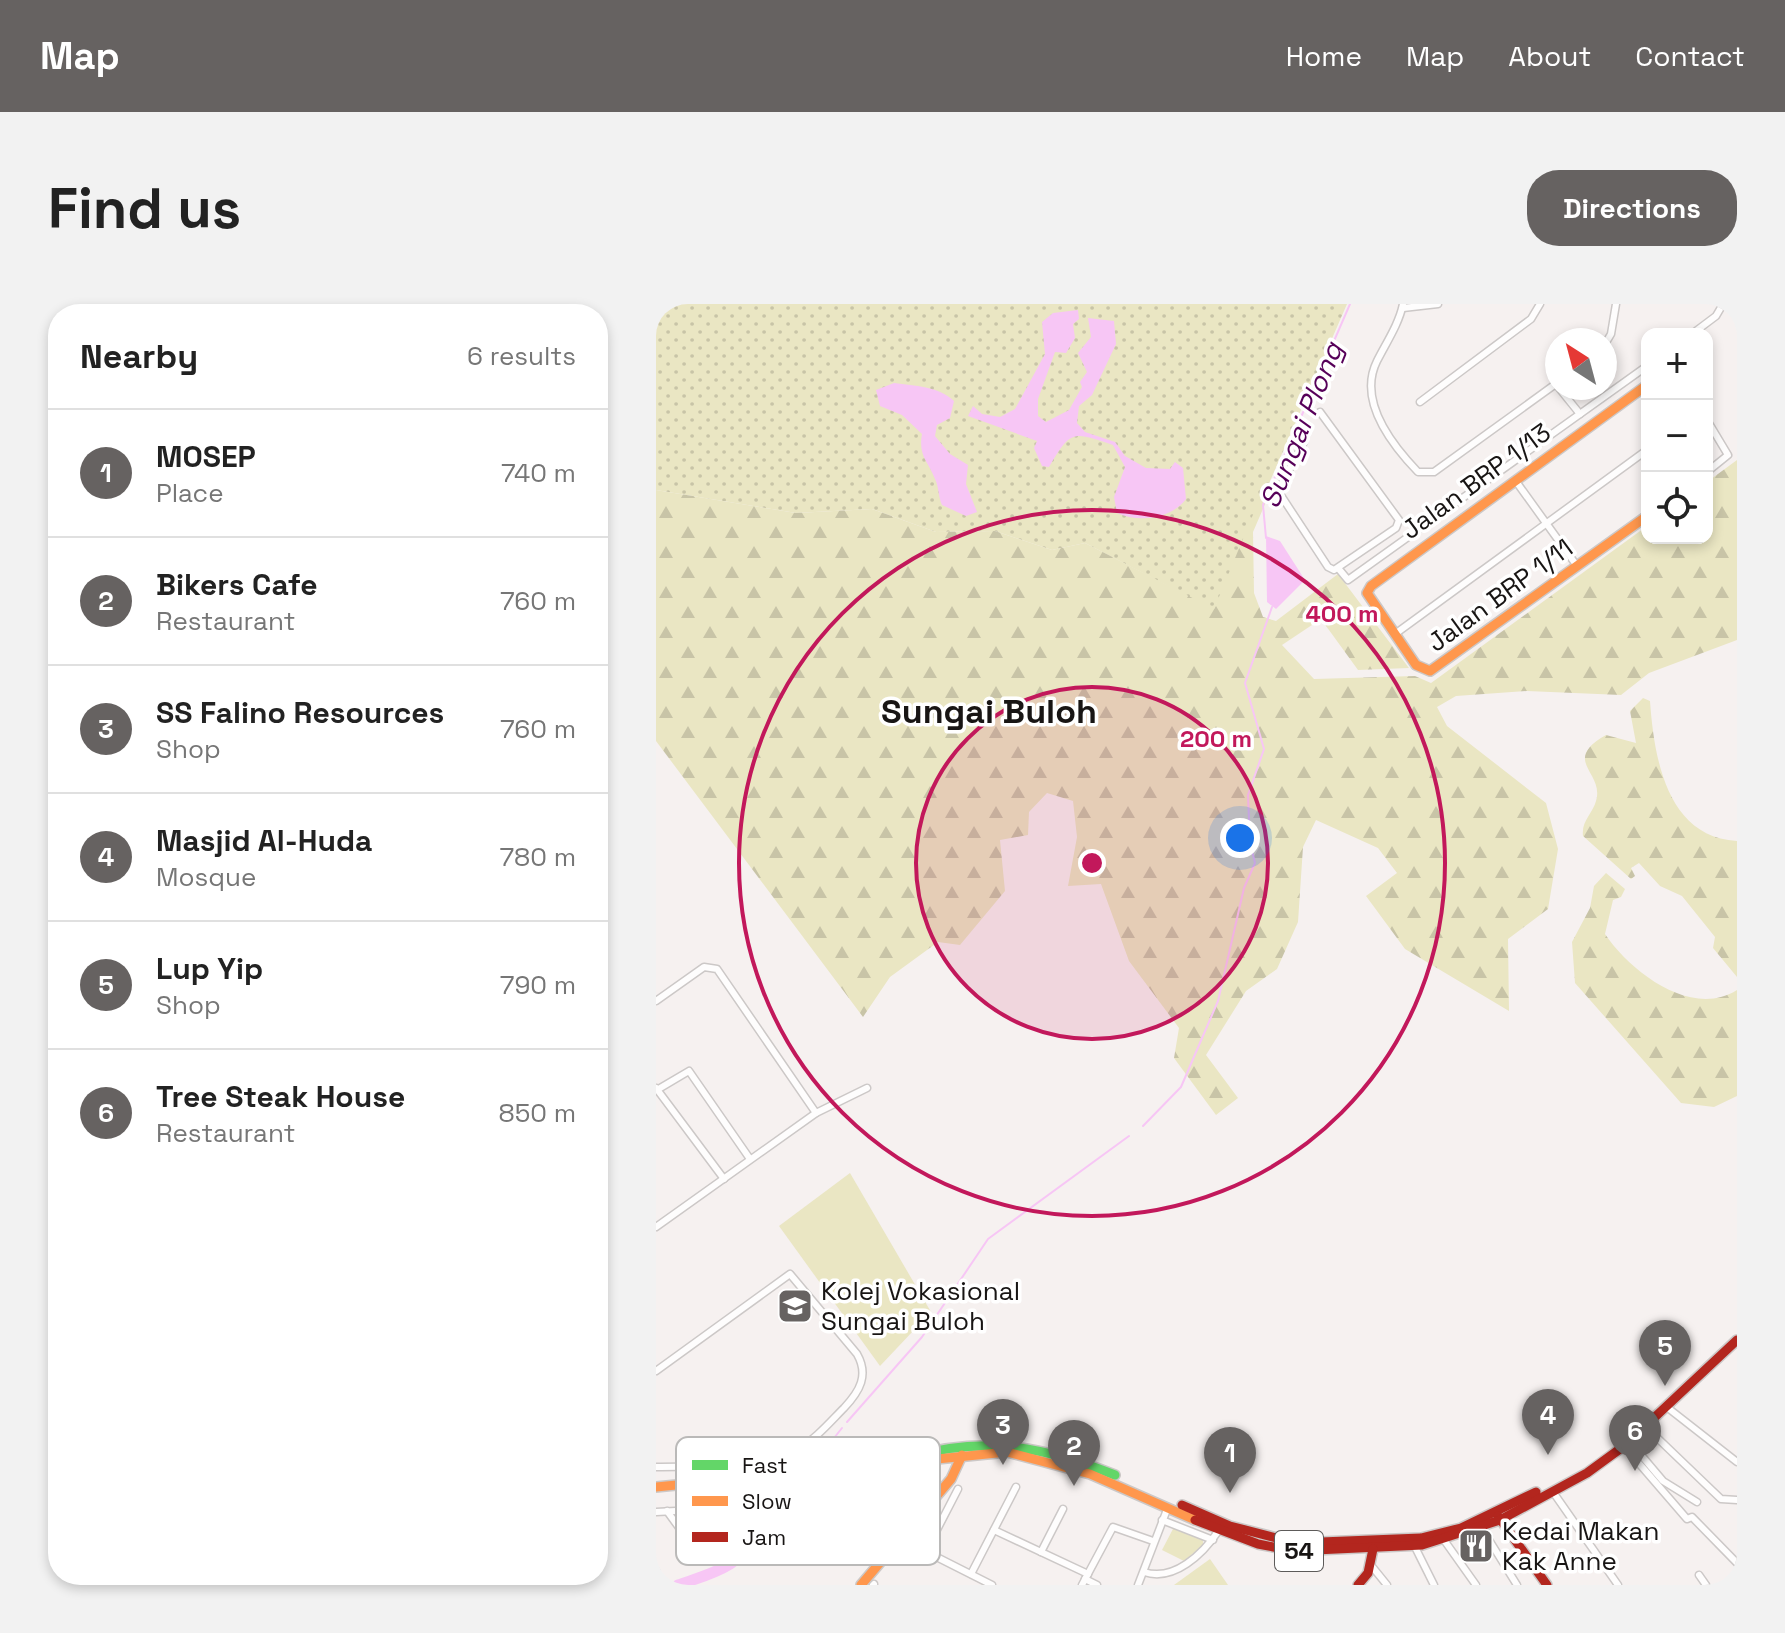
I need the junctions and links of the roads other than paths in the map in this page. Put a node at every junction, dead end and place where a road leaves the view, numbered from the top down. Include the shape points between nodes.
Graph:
1 (1438, 304) edge
2 (1540, 304) edge
3 (1616, 304) edge
4 (1723, 304) edge
5 (1403, 306) edge
6 (1612, 328) edge
7 (1700, 328) edge
8 (1641, 370) edge
9 (1641, 389) edge
10 (1545, 393) edge
11 (1569, 400) edge
12 (1420, 402) dead end
13 (1320, 412) dead end
14 (1580, 414) junction
15 (1713, 428) edge
16 (1304, 442) dead end
17 (1641, 454) edge
18 (1713, 467) edge
19 (1515, 480) junction
20 (1641, 520) edge
21 (1546, 523) junction
22 (1348, 561) junction
23 (1577, 566) junction
24 (1338, 568) junction
25 (1358, 573) junction
26 (1371, 586) joint
27 (1395, 634) junction
28 (656, 1001) edge
29 (867, 1088) dead end
30 (657, 1089) edge
31 (816, 1113) junction
32 (750, 1159) junction
33 (724, 1179) junction
34 (656, 1227) edge
35 (1737, 1340) edge
36 (656, 1371) edge
37 (1668, 1408) junction
38 (1647, 1428) junction
39 (812, 1437) edge
40 (1627, 1444) junction
41 (1026, 1445) junction
42 (940, 1449) edge
43 (940, 1451) edge
44 (962, 1455) junction
45 (940, 1458) edge
46 (940, 1458) edge
47 (1737, 1462) edge
48 (676, 1466) edge
49 (656, 1467) edge
50 (1590, 1467) junction
51 (951, 1479) junction
52 (676, 1485) edge
53 (656, 1487) edge
54 (1016, 1487) dead end
55 (958, 1489) dead end
56 (940, 1492) edge
57 (1553, 1492) junction
58 (1737, 1500) edge
59 (1697, 1502) dead end
60 (1168, 1507) junction
61 (1063, 1509) dead end
62 (667, 1511) junction
63 (676, 1511) edge
64 (656, 1512) edge
65 (1498, 1516) junction
66 (1162, 1520) junction
67 (676, 1523) edge
68 (940, 1524) edge
69 (1481, 1527) junction
70 (994, 1530) junction
71 (1219, 1530) junction
72 (1213, 1540) junction
73 (1444, 1540) junction
74 (1153, 1541) junction
75 (1414, 1545) junction
76 (1373, 1549) junction
77 (1041, 1552) junction
78 (940, 1558) edge
79 (1737, 1563) edge
80 (1370, 1564) junction
81 (883, 1565) edge
82 (1144, 1572) junction
83 (971, 1574) junction
84 (1699, 1575) dead end
85 (1085, 1579) edge
86 (870, 1584) edge
87 (992, 1585) edge
88 (1097, 1585) edge
89 (1138, 1585) edge
90 (1358, 1585) edge
91 (1387, 1585) edge
92 (1434, 1585) edge
93 (1476, 1585) edge
94 (1517, 1585) edge
95 (1547, 1585) edge
96 (1618, 1585) edge
97 (1706, 1585) edge

1 - 5 street
2 - 12 street via 1531,319
3 - 6 street
4 - 7 street
5 - 10 street via 1375,363 1371,389 1381,424 1418,472 1434,472
8 - 14 street
9 - 19 main road, Jalan BRP 1/13
11 - 14 street
13 - 22 street via 1399,520 1396,528
14 - 25 street
15 - 18 street via 1728,455
16 - 24 street via 1278,491 1328,567
17 - 21 street
19 - 21 street
19 - 26 main road, Jalan BRP 1/13
20 - 23 main road, Jalan BRP 1/11
21 - 23 street
21 - 27 street
22 - 24 street
22 - 25 street
23 - 27 main road, Jalan BRP 1/11 via 1437,669 1421,670
24 - 25 street via 1348,580
26 - 27 main road, Jalan BRP 1/11 via 1369,598
28 - 31 street via 704,967 717,969
29 - 31 street
30 - 32 street via 689,1071
30 - 33 street
31 - 32 street
32 - 33 street
33 - 34 street
35 - 37 main road, 54
36 - 39 street via 790,1274 864,1366 864,1378 852,1399
37 - 38 main road, 54
37 - 47 street
38 - 40 main road, 54
38 - 58 street via 1721,1499
40 - 50 main road, 54
40 - 59 street via 1663,1481
40 - 79 street via 1687,1519 1692,1517
41 - 42 main road, 54 via 988,1441
41 - 44 main road via 981,1446
41 - 65 main road, 54 via 1095,1467 1221,1523 1280,1542 1421,1538
43 - 44 main road
44 - 45 main road, 54
44 - 51 main road
44 - 60 main road, 54 via 1009,1452 1050,1460
46 - 51 main road via 951,1464
48 - 49 street
50 - 57 main road, 54
50 - 65 main road, 54
51 - 56 main road
52 - 53 main road, 54
54 - 70 street
55 - 68 street
57 - 65 main road, 54
57 - 96 street
60 - 66 street
60 - 71 main road, 54
61 - 77 street
62 - 63 street
62 - 64 street
62 - 67 street
65 - 69 main road, 54
65 - 95 main road
66 - 72 street
66 - 74 street
69 - 73 main road, 54
69 - 94 street
70 - 77 street
70 - 83 street
71 - 72 street
71 - 76 main road, 54 via 1294,1551
72 - 82 street via 1172,1573
73 - 75 main road, 54
73 - 93 street
74 - 82 street
74 - 85 street via 1113,1527
75 - 76 main road, 54
75 - 92 street
76 - 80 main road
77 - 85 street
78 - 83 street
80 - 90 main road
80 - 91 street
81 - 86 main road
82 - 89 street
83 - 87 street
84 - 97 street
85 - 88 street

